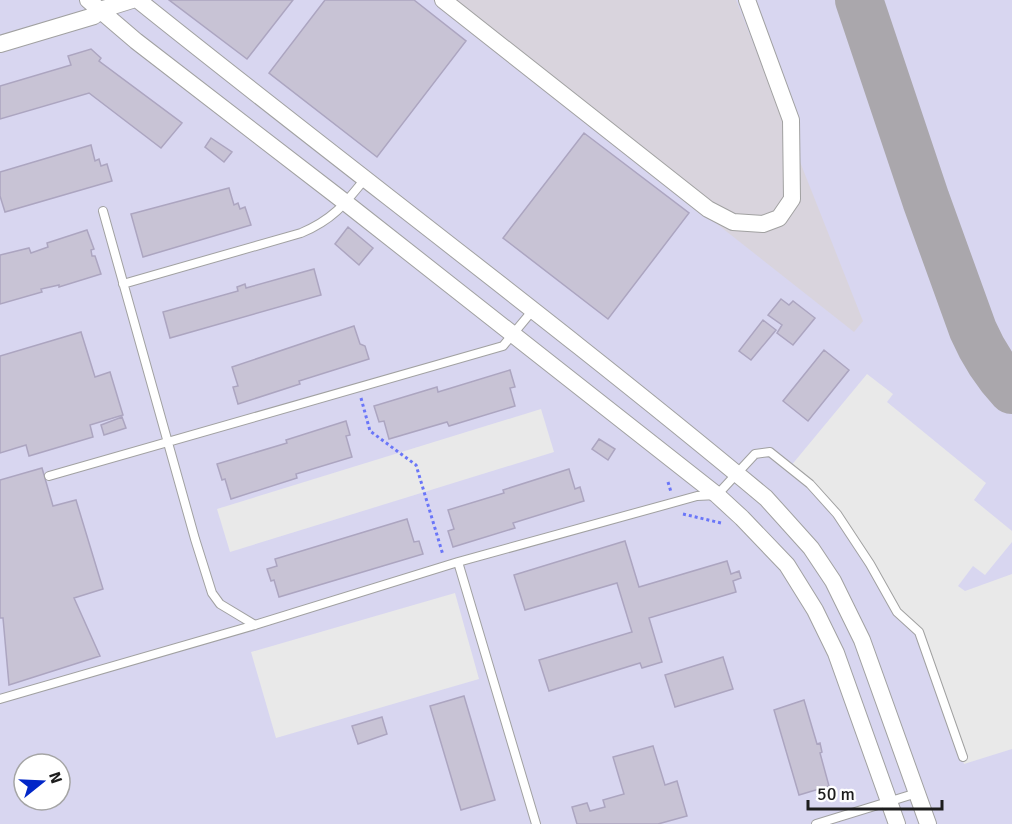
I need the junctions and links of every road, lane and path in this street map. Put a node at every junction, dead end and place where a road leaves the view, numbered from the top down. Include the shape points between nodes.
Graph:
1 (132, 0) edge
2 (138, 0) edge
3 (443, 0) edge
4 (747, 0) edge
5 (94, 5) edge
6 (0, 44) edge
7 (364, 180) junction
8 (346, 203) junction
9 (103, 211) dead end
10 (123, 284) junction
11 (533, 310) junction
12 (514, 334) junction
13 (358, 388) junction
14 (168, 441) junction
15 (737, 474) junction
16 (50, 476) dead end
17 (668, 482) dead end
18 (717, 495) junction
19 (674, 502) junction
20 (723, 523) dead end
21 (458, 562) junction
22 (446, 565) junction
23 (255, 625) junction
24 (0, 699) edge
25 (963, 757) dead end
26 (918, 793) junction
27 (890, 802) junction
28 (536, 824) edge
29 (816, 824) edge
30 (897, 824) edge
31 (928, 824) edge

1 - 5 street
2 - 7 street
3 - 4 street via 708,209 733,222 763,224 779,218 792,199 791,120
5 - 6 street via 94,16
5 - 8 street
7 - 8 lane
7 - 11 street
8 - 10 lane via 322,224 301,233
8 - 12 street
9 - 10 lane
10 - 14 lane
11 - 12 lane
11 - 15 street
12 - 13 lane via 503,346
12 - 18 street
13 - 14 lane
13 - 22 path via 370,431 416,465
14 - 16 lane
14 - 23 lane via 212,593 220,604
15 - 18 lane
15 - 25 lane via 755,454 770,452 810,484 837,514 897,612 920,632
15 - 26 street via 789,521 833,580 862,640
17 - 19 path
18 - 19 lane
18 - 27 street via 787,565 815,610 836,653
19 - 20 path via 679,513
19 - 21 lane
21 - 22 lane
21 - 28 lane
22 - 23 lane
23 - 24 lane
26 - 27 lane
26 - 31 street
27 - 29 lane
27 - 30 street

